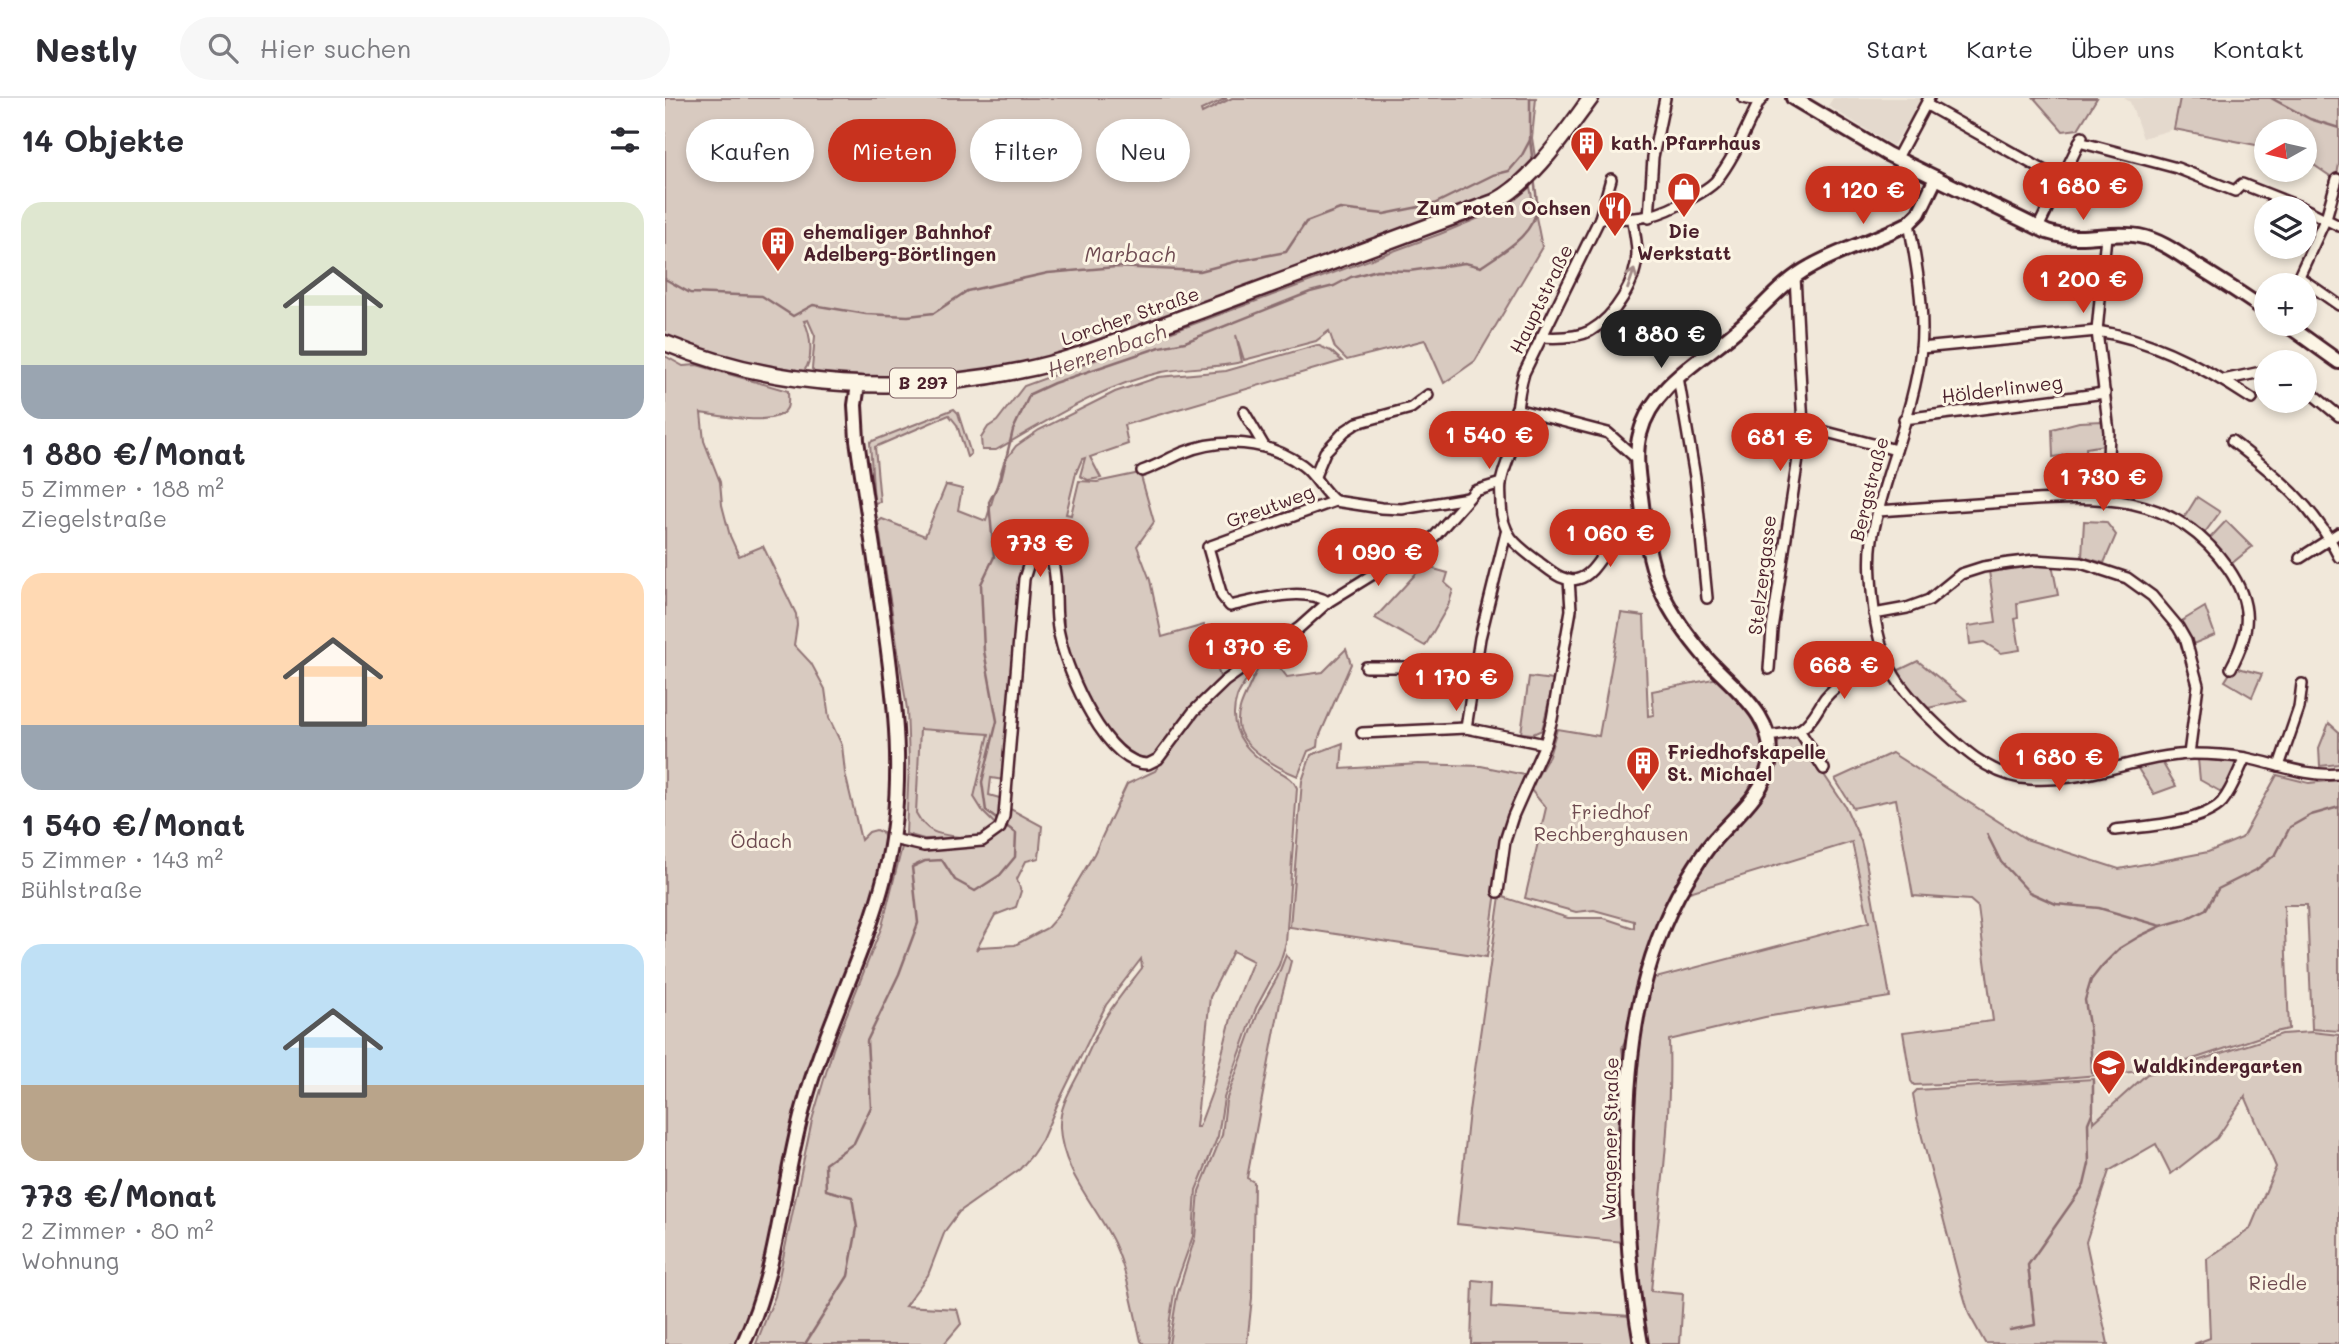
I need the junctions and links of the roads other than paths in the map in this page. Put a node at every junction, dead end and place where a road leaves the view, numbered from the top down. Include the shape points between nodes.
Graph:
1 (1591, 98) edge
2 (1665, 98) edge
3 (1743, 98) edge
4 (1793, 98) edge
5 (1761, 100) edge
6 (1928, 102) edge
7 (1897, 158) junction
8 (1936, 178) junction
9 (1611, 179) dead end
10 (2337, 179) edge
11 (2061, 180) junction
12 (2272, 196) edge
13 (2317, 214) edge
14 (1600, 218) junction
15 (1649, 218) junction
16 (2326, 218) junction
17 (1633, 220) junction
18 (1909, 223) junction
19 (2339, 226) edge
20 (2038, 228) junction
21 (2106, 236) junction
22 (2301, 273) edge
23 (1795, 276) junction
24 (2317, 292) edge
25 (2254, 303) edge
26 (2339, 305) edge
27 (2097, 331) junction
28 (2303, 336) edge
29 (1541, 337) junction
30 (665, 343) edge
31 (1921, 348) junction
32 (2339, 362) edge
33 (2254, 374) edge
34 (1678, 377) junction
35 (2223, 380) junction
36 (858, 384) junction
37 (2105, 393) junction
38 (1428, 395) dead end
39 (2317, 398) edge
40 (2252, 399) dead end
41 (1516, 409) junction
42 (1244, 412) dead end
43 (2339, 416) edge
44 (1905, 419) junction
45 (1803, 426) junction
46 (2232, 441) dead end
47 (1264, 446) junction
48 (1896, 450) junction
49 (1637, 460) junction
50 (1142, 471) dead end
51 (1315, 476) junction
52 (1500, 483) junction
53 (2107, 484) dead end
54 (1468, 498) junction
55 (1335, 500) junction
56 (1878, 510) junction
57 (1644, 521) junction
58 (1506, 533) junction
59 (2335, 536) edge
60 (2339, 557) edge
61 (2300, 558) dead end
62 (1569, 579) junction
63 (1707, 598) dead end
64 (1328, 602) junction
65 (1874, 614) junction
66 (1886, 663) junction
67 (1366, 667) dead end
68 (2231, 668) dead end
69 (1769, 669) dead end
70 (1474, 673) junction
71 (2302, 684) dead end
72 (1466, 728) junction
73 (1799, 730) junction
74 (1361, 733) dead end
75 (1769, 736) junction
76 (1545, 744) junction
77 (2189, 754) junction
78 (2245, 758) junction
79 (2279, 766) junction
80 (1823, 769) dead end
81 (2339, 774) edge
82 (2115, 830) dead end
83 (893, 839) junction
84 (1498, 892) dead end
85 (743, 1344) edge
86 (1641, 1344) edge

1 - 36 main road, Lorcher Straße / B 297 via 1522,182 1482,207 1077,356 988,377
2 - 15 street via 1653,157
3 - 5 street
4 - 7 street
5 - 15 street via 1714,184
6 - 7 street
6 - 11 street
7 - 8 street
8 - 18 street via 1919,214
8 - 20 street
9 - 14 street, Hauptstraße
10 - 16 street
11 - 12 street via 2080,139 2235,191 2242,184
11 - 20 street
13 - 16 street
14 - 17 street
14 - 29 street, Hauptstraße
15 - 17 street
16 - 19 street
16 - 22 street
29 -> 17 street via 1589,331 1626,294 1637,254
18 - 23 street
18 - 31 street, Bergstraße
20 - 21 street via 2064,237
21 - 25 street via 2136,235 2164,245
21 - 27 street
23 - 34 street via 1742,327
23 - 45 street, Stelzergasse
24 - 26 street
27 - 31 street
27 - 35 street via 2139,341
27 - 37 street
28 - 32 street
29 - 41 street, Hauptstraße via 1524,373
30 - 36 main road, Lorcher Straße / B 297 via 755,370
31 - 44 street, Bergstraße
33 - 35 street
34 - 49 street via 1645,419
34 - 63 street via 1695,477
35 - 40 street
36 - 83 street via 857,440 898,738
37 - 44 street, Hölderlinweg
37 - 53 street
38 - 51 street via 1411,408 1357,423 1345,431 1325,452
39 - 43 street
41 - 49 street via 1608,433
41 - 52 street via 1512,447
42 - 47 street
44 - 48 street, Bergstraße
45 - 48 street
45 - 69 street, Stelzergasse
46 - 59 street via 2281,480
47 - 50 street via 1202,447
47 - 51 street
48 - 56 street, Bergstraße
49 - 57 street
51 - 55 street
52 - 54 street
52 - 58 street
54 - 55 street, Greutweg via 1402,509
54 - 64 street via 1435,536
55 - 64 street, Greutweg via 1208,547 1222,596 1230,606 1290,595
56 - 65 street, Bergstraße via 1870,574
56 - 68 street via 2071,497 2106,498 2154,510 2204,540 2242,594 2248,631
57 - 62 street via 1621,532 1588,573
57 - 75 street via 1652,570 1666,603 1707,658 1757,711
58 - 62 street via 1559,577
58 - 70 street
59 - 60 street
59 - 61 street
62 - 76 street via 1571,610
64 - 83 street via 1209,694 1158,758 1148,764 1132,761 1112,744 1087,706 1059,638 1053,564 1046,557 1033,558 1024,579 1000,828 989,838 970,842 924,846
65 - 66 street, Bergstraße
65 - 77 street via 1929,600 1961,574 2009,563 2081,563 2127,578 2152,596 2186,641 2198,685
66 - 73 street via 1842,682
66 - 77 street, Bergstraße via 1910,699 1949,736 1974,757 2019,778 2063,777
67 - 70 street via 1418,664
70 - 72 street
71 - 79 street via 2299,708
72 - 74 street
72 - 76 street
73 - 75 street
73 - 80 street
75 - 86 street, Wangener Straße via 1770,760 1763,783 1712,842 1680,892 1656,944 1637,1013 1628,1072 1626,1188 1631,1290
76 - 84 street via 1509,828
77 - 78 street, Bergstraße
78 - 79 street, Bergstraße
78 - 82 street via 2227,795 2207,814
79 - 81 street, Bergstraße
83 - 85 street via 872,919 827,1032 802,1111 767,1286

